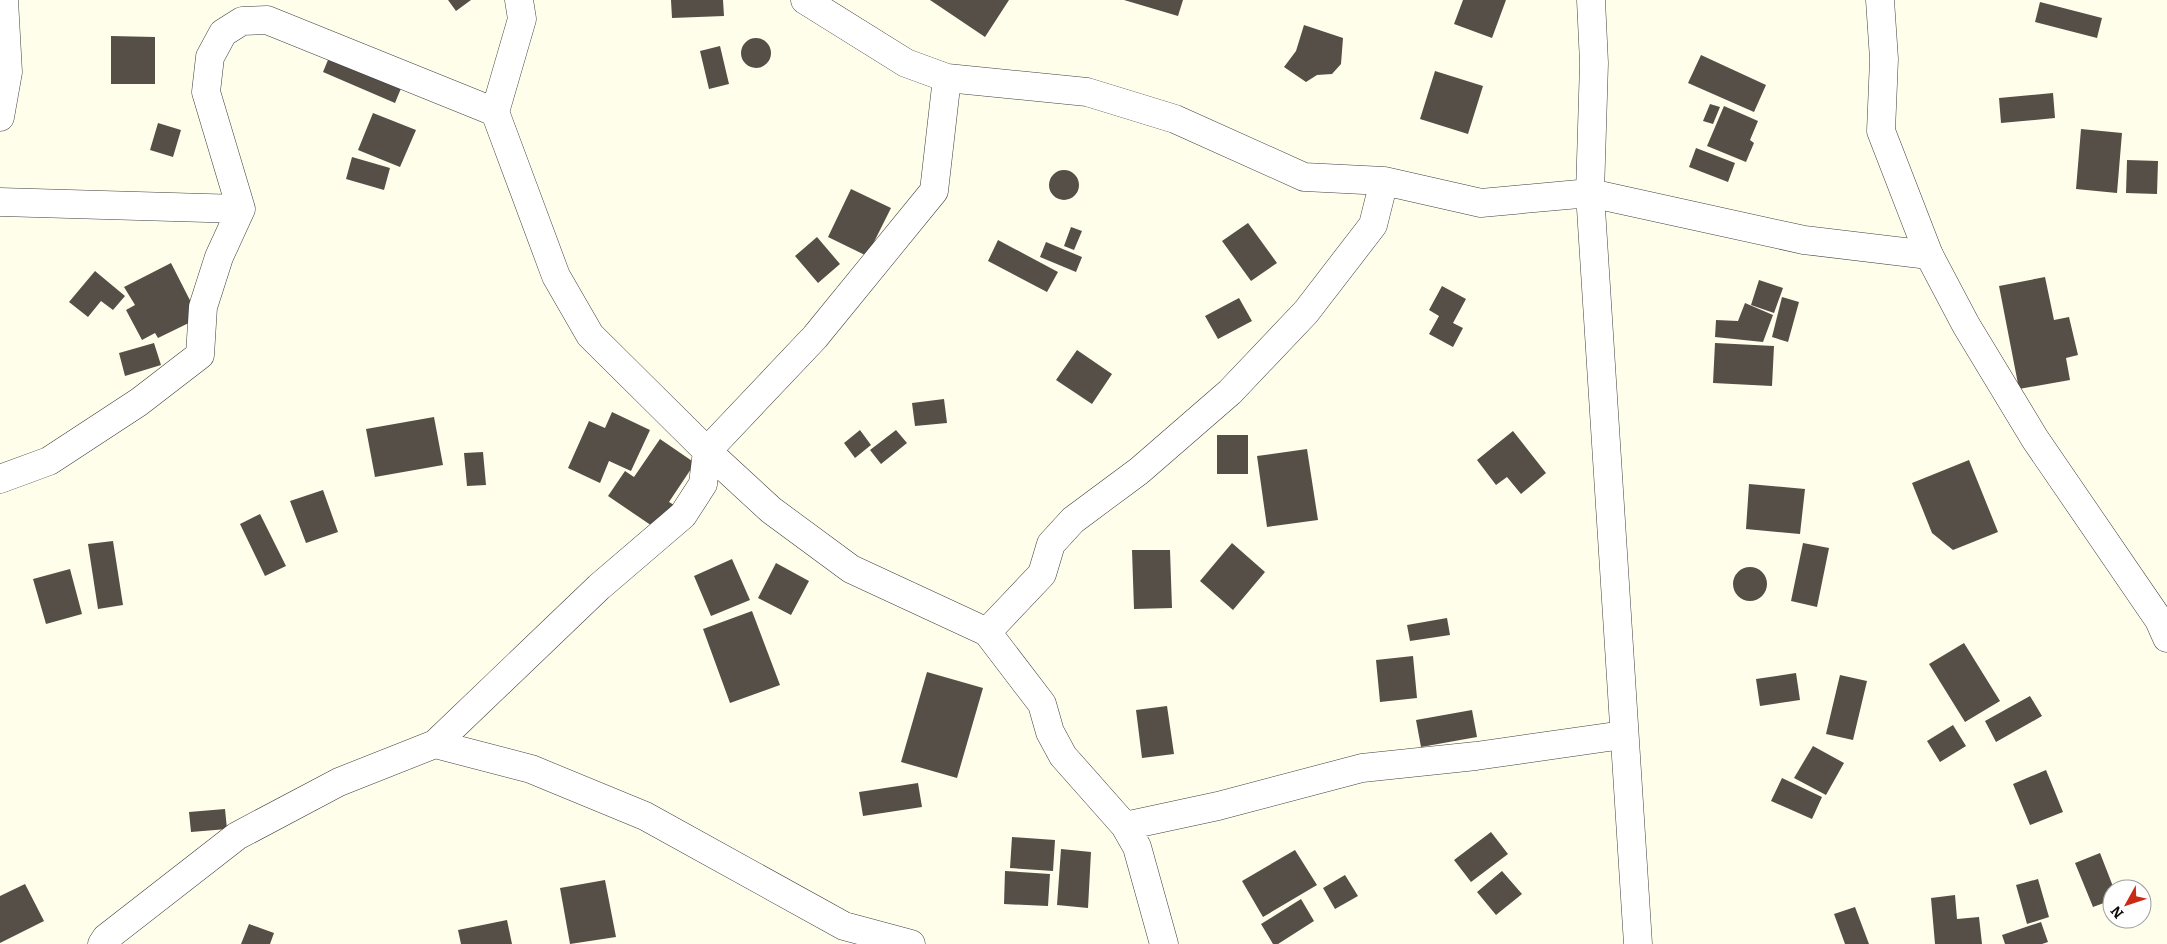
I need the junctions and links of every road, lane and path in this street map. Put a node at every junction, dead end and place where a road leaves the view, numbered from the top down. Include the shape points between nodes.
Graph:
1 (4, 0) edge
2 (519, 0) edge
3 (805, 0) edge
4 (1591, 0) edge
5 (1880, 0) edge
6 (947, 78) junction
7 (495, 112) junction
8 (0, 116) edge
9 (1384, 181) junction
10 (1590, 193) junction
11 (0, 202) edge
12 (241, 209) junction
13 (1928, 255) junction
14 (707, 451) junction
15 (0, 479) edge
16 (987, 632) junction
17 (2167, 638) edge
18 (1623, 735) junction
19 (435, 744) junction
20 (1125, 826) junction
21 (844, 935) edge
22 (102, 944) edge
23 (911, 944) edge
24 (1164, 944) edge
25 (1638, 944) edge

1 - 8 street via 8,72
2 - 7 street via 522,19
3 - 6 street via 906,62
4 - 10 street via 1594,63
5 - 13 street via 1884,59 1880,131
6 - 9 street via 1087,92 1175,119 1304,177
6 - 14 street via 934,191 815,337
7 - 12 street via 267,20 242,20 223,33 210,56 206,92
7 - 14 street via 556,276 590,335
9 - 10 street via 1481,203
9 - 16 street via 1373,225 1306,312 1230,392 1139,471 1073,520 1051,544 1042,574
10 - 13 street via 1804,240
10 - 18 street
11 - 12 street
12 - 15 street via 219,258 203,307 200,354 139,402 49,461
13 - 17 street via 2034,439 2159,620
14 - 16 street via 771,510 851,569
14 - 19 street via 704,484 683,515 599,587
16 - 20 street via 1042,704 1050,732 1063,756
18 - 20 street via 1362,768 1218,806
18 - 25 street
19 - 21 street via 531,769 645,816
19 - 22 street via 339,782 237,836
20 - 24 street via 1137,848
21 - 23 street

